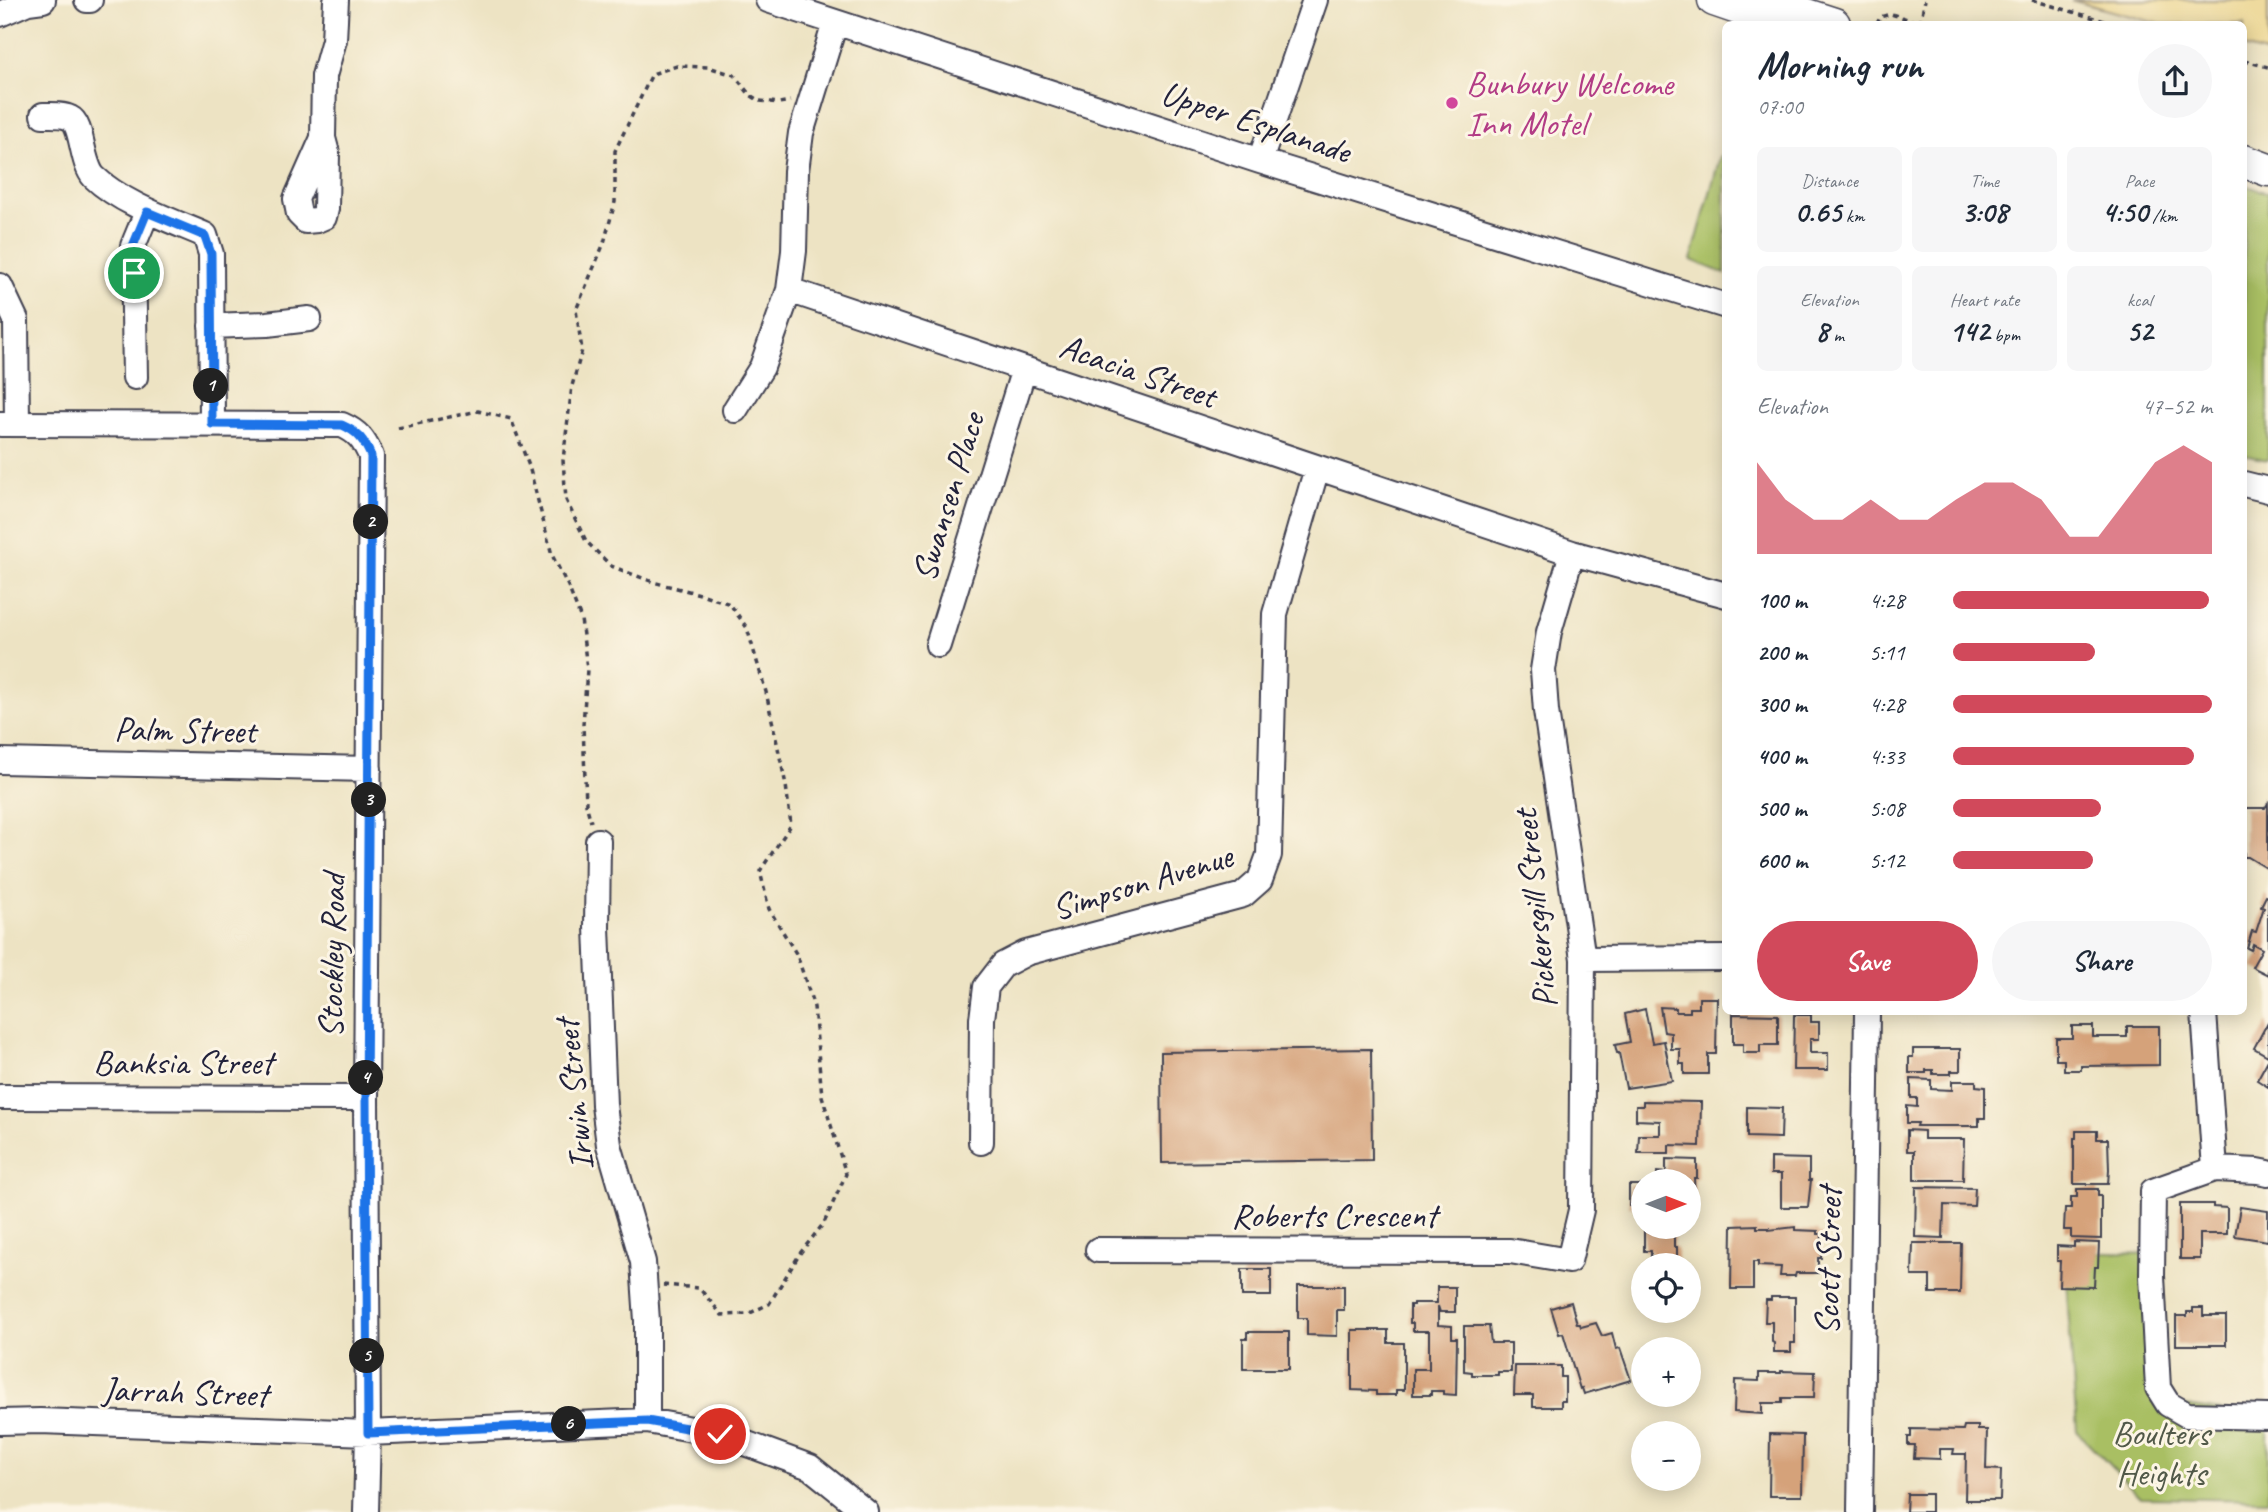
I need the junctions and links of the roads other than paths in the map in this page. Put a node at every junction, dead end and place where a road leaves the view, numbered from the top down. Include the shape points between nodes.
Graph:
1 (43, 0) edge
2 (336, 0) edge
3 (768, 0) edge
4 (1315, 0) edge
5 (1740, 2) edge
6 (0, 14) edge
7 (1780, 21) edge
8 (1821, 21) edge
9 (835, 23) junction
10 (43, 115) dead end
11 (323, 138) dead end
12 (1260, 161) junction
13 (2247, 162) edge
14 (2268, 170) edge
15 (2247, 178) edge
16 (2268, 186) edge
17 (147, 212) junction
18 (0, 286) edge
19 (789, 290) junction
20 (1722, 305) edge
21 (309, 319) dead end
22 (211, 326) junction
23 (1024, 369) junction
24 (135, 377) dead end
25 (736, 410) dead end
26 (8, 424) edge
27 (212, 424) junction
28 (1317, 468) junction
29 (2247, 485) edge
30 (2268, 490) edge
31 (1572, 554) junction
32 (1722, 594) edge
33 (939, 645) dead end
34 (0, 761) edge
35 (369, 769) junction
36 (598, 841) road end
37 (1722, 958) edge
38 (1583, 959) junction
39 (1867, 1015) edge
40 (2204, 1015) edge
41 (0, 1097) edge
42 (366, 1098) junction
43 (981, 1142) dead end
44 (2215, 1169) junction
45 (2268, 1173) edge
46 (1098, 1250) dead end
47 (1569, 1261) joint
48 (2268, 1417) edge
49 (647, 1421) junction
50 (0, 1422) edge
51 (368, 1433) junction
52 (366, 1512) edge
53 (866, 1512) edge
54 (1860, 1512) edge

1 - 6 street
2 - 11 street via 334,40 324,76
3 - 9 street, Upper Esplanade
4 - 12 street
5 - 7 main road
5 - 8 main road
9 - 12 street, Upper Esplanade
9 - 19 street via 801,133
10 - 17 street via 70,118 77,125 92,175
12 - 20 street, Upper Esplanade
13 - 14 main road
15 - 16 main road
17 - 22 street via 205,236 211,254
17 - 24 street via 133,246
18 - 26 street via 16,320
19 - 23 street, Acacia Street
19 - 25 street via 762,367
21 - 22 street
22 - 27 street
23 - 28 street, Acacia Street
23 - 33 street, Swansen Place
26 - 27 street
27 - 35 street, Stockley Road via 342,425 356,431 371,456
28 - 31 street, Acacia Street
28 - 43 street, Simpson Avenue via 1275,614 1269,855 1260,880 1243,895 1026,953 1003,965 986,987 982,1019
29 - 30 street
31 - 32 street, Acacia Street
31 - 38 street, Pickersgill Street via 1544,651 1543,680
34 - 35 street, Palm Street
35 - 42 street, Stockley Road
36 - 49 street, Irwin Street via 604,1105 609,1145 643,1262
37 - 38 street
38 - 47 street, Pickersgill Street via 1581,1210
39 - 54 street, Scott Street
40 - 44 street
41 - 42 street, Banksia Street
42 - 51 street, Stockley Road
44 - 45 street
44 - 48 street via 2153,1191 2158,1388 2168,1404 2187,1415
46 - 47 street, Roberts Crescent via 1510,1251
49 - 51 street, Jarrah Street
49 - 53 street, Jarrah Street via 720,1434 810,1467
50 - 51 street, Jarrah Street
51 - 52 street, Stockley Road

